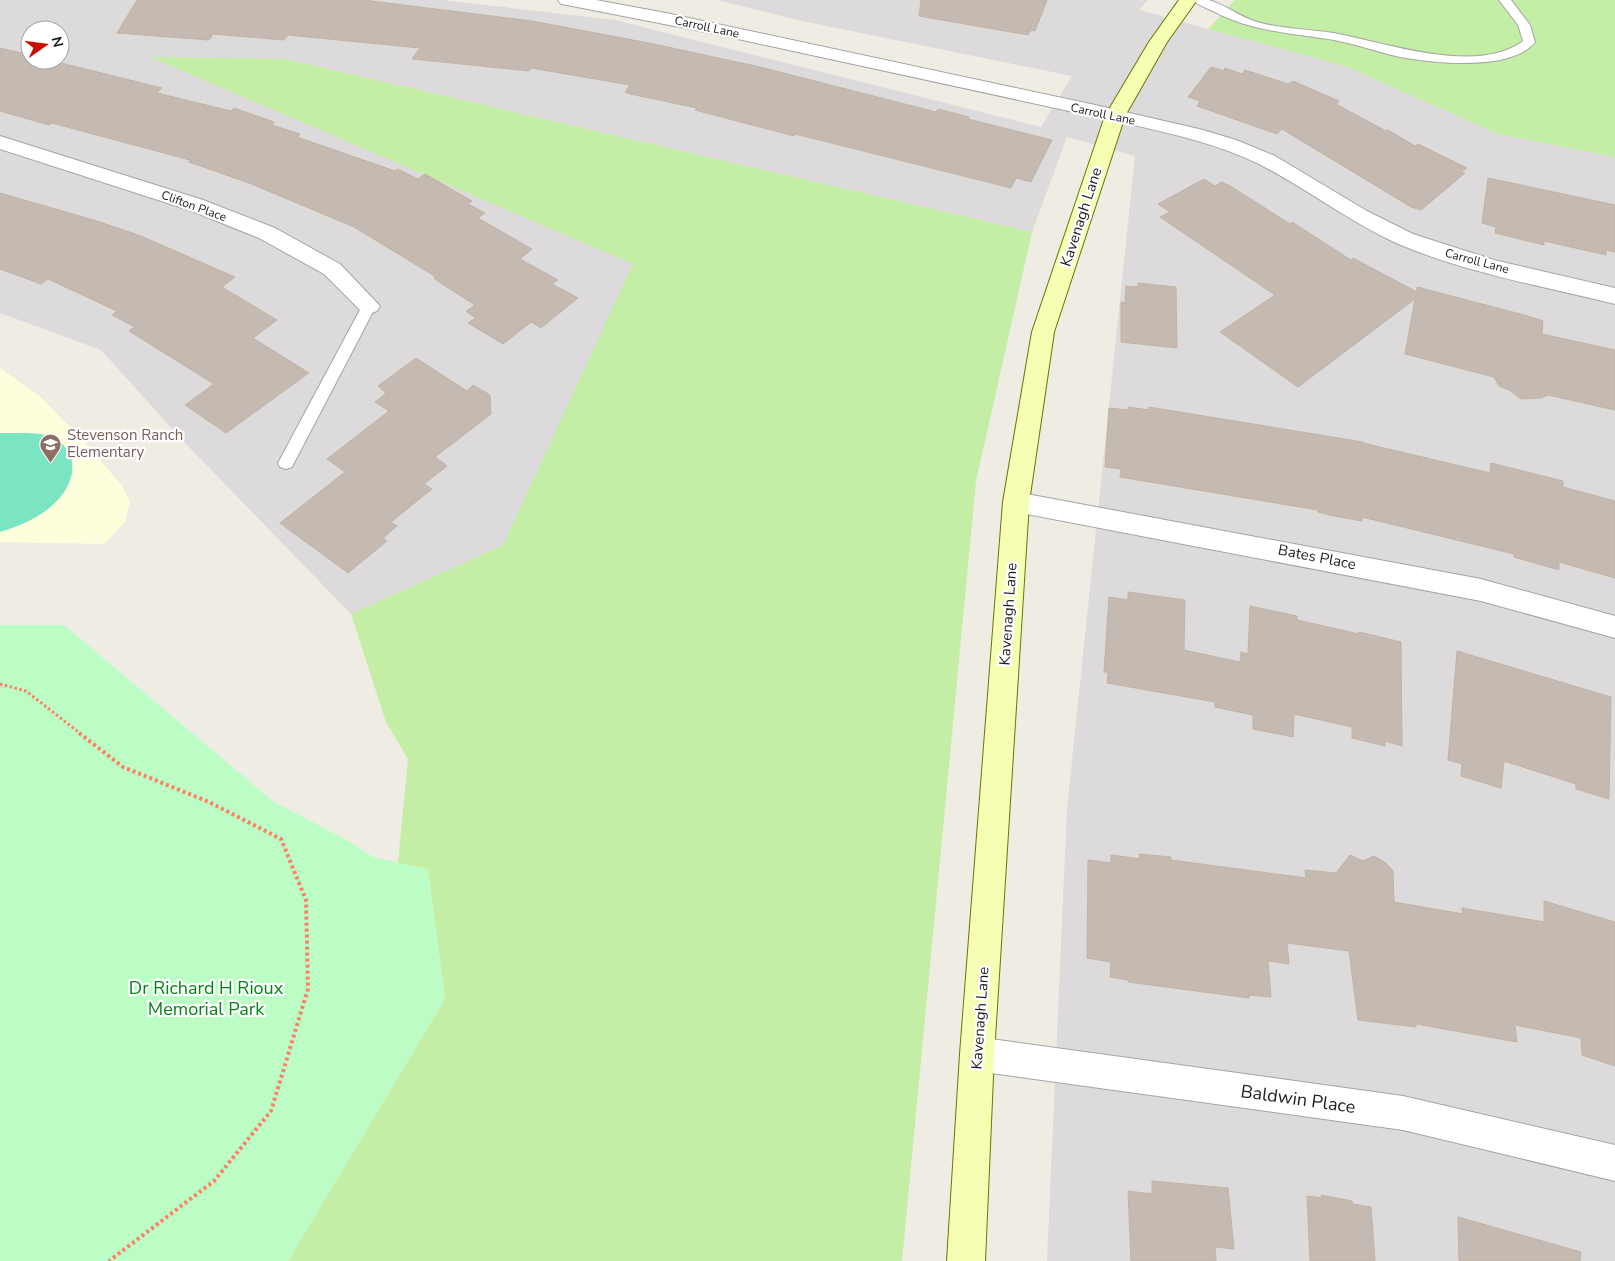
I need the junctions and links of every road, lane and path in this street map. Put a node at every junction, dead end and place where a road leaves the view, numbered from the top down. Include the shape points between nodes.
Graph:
1 (567, 0) edge
2 (1188, 0) edge
3 (1199, 0) edge
4 (1506, 0) edge
5 (1115, 116) junction
6 (0, 142) edge
7 (1615, 296) edge
8 (369, 306) joint
9 (286, 463) dead end
10 (1016, 502) junction
11 (1615, 627) edge
12 (0, 684) edge
13 (977, 1054) junction
14 (1615, 1163) edge
15 (109, 1261) edge
16 (966, 1261) edge

1 - 5 street, Carroll Lane via 637,12
2 - 5 main road, Kavenagh Lane via 1158,42
3 - 4 lane via 1265,28 1334,37 1428,57 1469,59 1511,53 1524,48 1529,42 1524,23
5 - 7 street, Carroll Lane via 1231,145 1271,162 1378,226 1439,251
5 - 10 main road, Kavenagh Lane via 1043,332
6 - 8 street, Clifton Place via 196,205 267,233 332,269
8 - 9 lane
10 - 11 street, Bates Place via 1481,590
10 - 13 main road, Kavenagh Lane
12 - 15 path via 26,691 123,767 209,802 282,839 306,900 308,989 271,1112 214,1181
13 - 14 street, Baldwin Place via 1403,1113
13 - 16 main road, Kavenagh Lane

